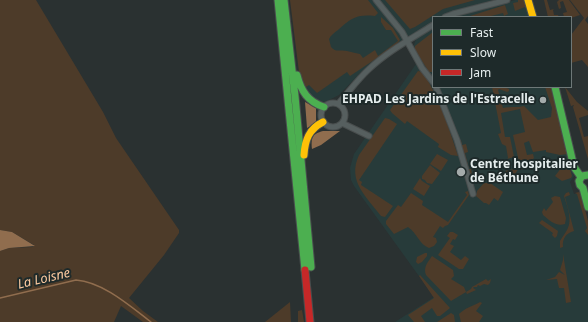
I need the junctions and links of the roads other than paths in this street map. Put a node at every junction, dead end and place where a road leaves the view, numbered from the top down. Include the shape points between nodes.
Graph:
1 (278, 0) edge
2 (284, 0) edge
3 (376, 0) edge
4 (507, 0) edge
5 (528, 0) edge
6 (532, 0) edge
7 (448, 16) edge
8 (533, 16) edge
9 (537, 16) edge
10 (287, 24) junction
11 (432, 26) edge
12 (406, 40) junction
13 (432, 81) edge
14 (436, 88) edge
15 (555, 88) edge
16 (347, 94) junction
17 (338, 104) junction
18 (324, 107) junction
19 (343, 109) junction
20 (343, 120) junction
21 (322, 122) junction
22 (369, 136) dead end
23 (584, 176) edge
24 (585, 188) edge
25 (304, 190) junction
26 (473, 194) dead end
27 (588, 207) edge
28 (310, 322) edge
29 (316, 322) edge

1 - 28 main road
2 - 10 main road
3 - 12 street
4 - 7 street
5 - 8 main road
6 - 9 main road
10 - 18 main road via 292,39 299,85 309,100
10 - 25 main road
11 - 12 street
12 - 13 street
12 - 16 street via 370,68
14 - 26 street via 457,140
15 - 23 main road via 573,162
16 - 17 street
16 - 19 street
17 - 18 street
17 - 19 street
18 - 21 street via 321,114
19 - 20 street
20 - 21 street via 339,126 332,127
20 - 22 street
21 - 25 main road via 312,128 307,136 304,148
23 - 24 main road via 579,183
24 - 27 main road
25 - 29 main road

